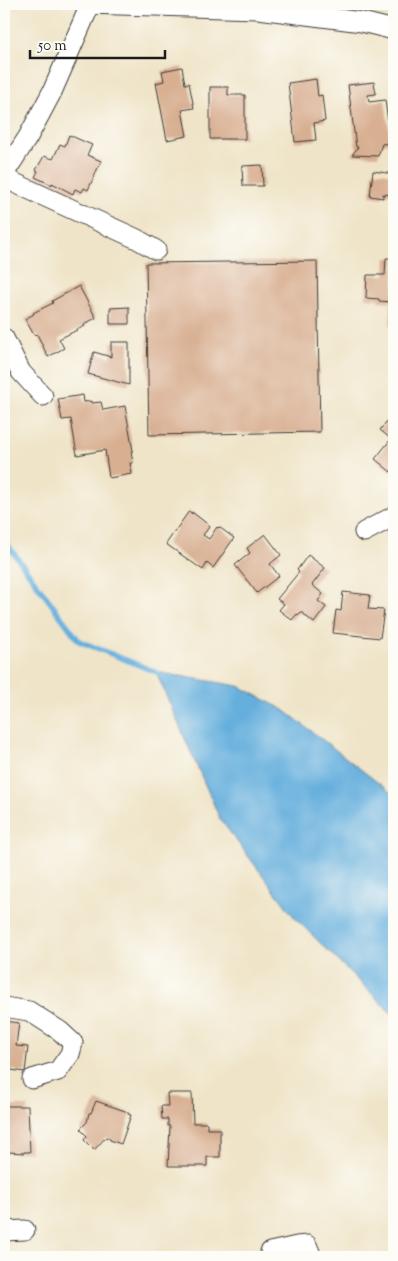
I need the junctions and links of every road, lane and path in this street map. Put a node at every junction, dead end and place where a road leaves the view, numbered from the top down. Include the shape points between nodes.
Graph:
1 (88, 4) edge
2 (394, 30) edge
3 (4, 174) edge
4 (4, 178) edge
5 (156, 250) dead end
6 (4, 338) edge
7 (43, 396) dead end
8 (394, 516) edge
9 (364, 532) dead end
10 (4, 1007) edge
11 (32, 1079) dead end
12 (25, 1230) dead end
13 (4, 1231) edge
14 (270, 1252) dead end
15 (312, 1257) edge

1 - 2 street via 258,9 362,22
1 - 3 street via 52,92
4 - 5 street
6 - 7 street via 20,372
8 - 9 street
10 - 11 street via 29,1011 73,1043 70,1054 58,1071
12 - 13 street
14 - 15 street via 307,1245

